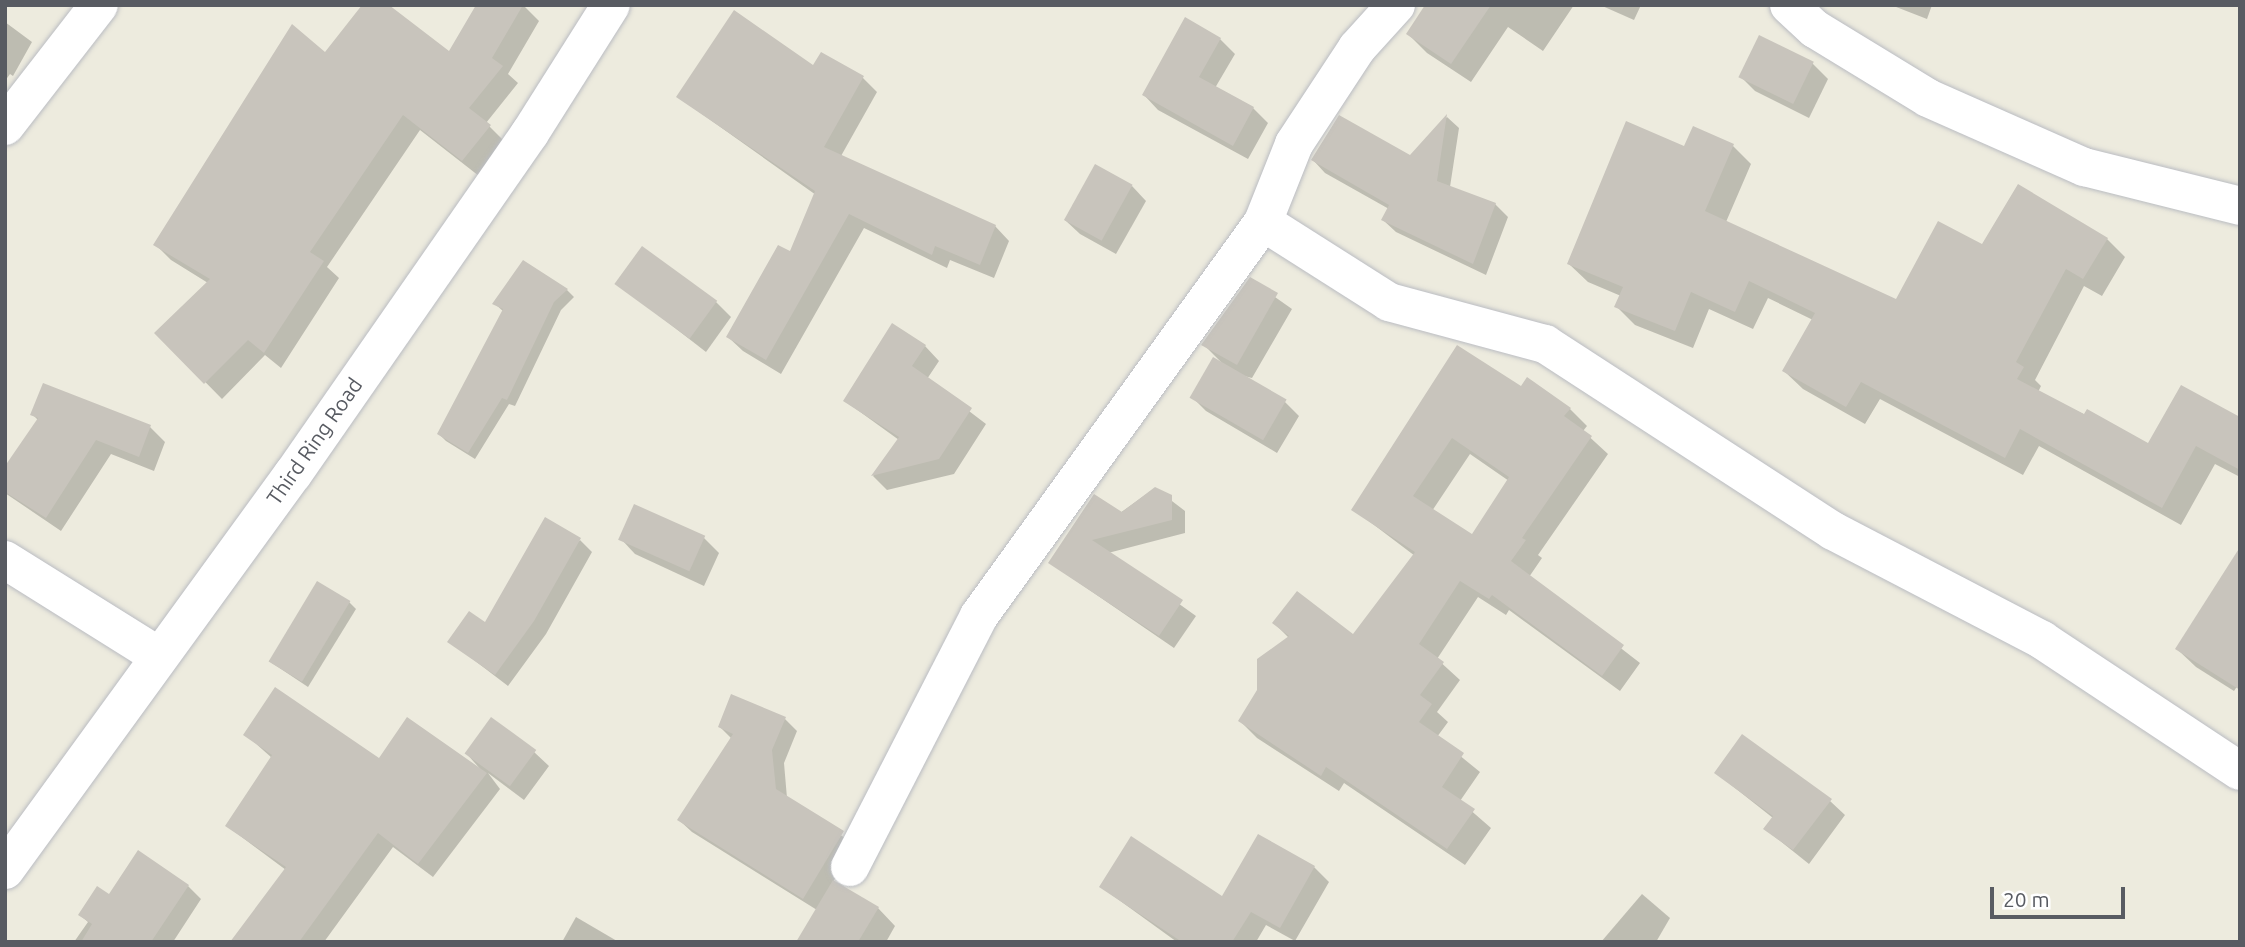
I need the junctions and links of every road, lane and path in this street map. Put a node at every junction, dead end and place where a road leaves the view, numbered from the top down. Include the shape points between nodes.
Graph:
1 (99, 5) edge
2 (611, 5) edge
3 (1396, 5) edge
4 (1789, 5) edge
5 (5, 126) edge
6 (2240, 206) edge
7 (1263, 222) junction
8 (5, 560) edge
9 (157, 654) junction
10 (2240, 771) edge
11 (850, 867) dead end
12 (5, 870) edge

1 - 5 street
2 - 9 street, Third Ring Road via 530,133 340,405
3 - 7 street via 1357,48 1294,144
4 - 6 street via 1815,29 1928,98 2024,141 2084,167
7 - 10 street via 1389,302 1545,344 1833,531 2042,640
7 - 11 street via 979,616
8 - 9 street
9 - 12 street, Third Ring Road

